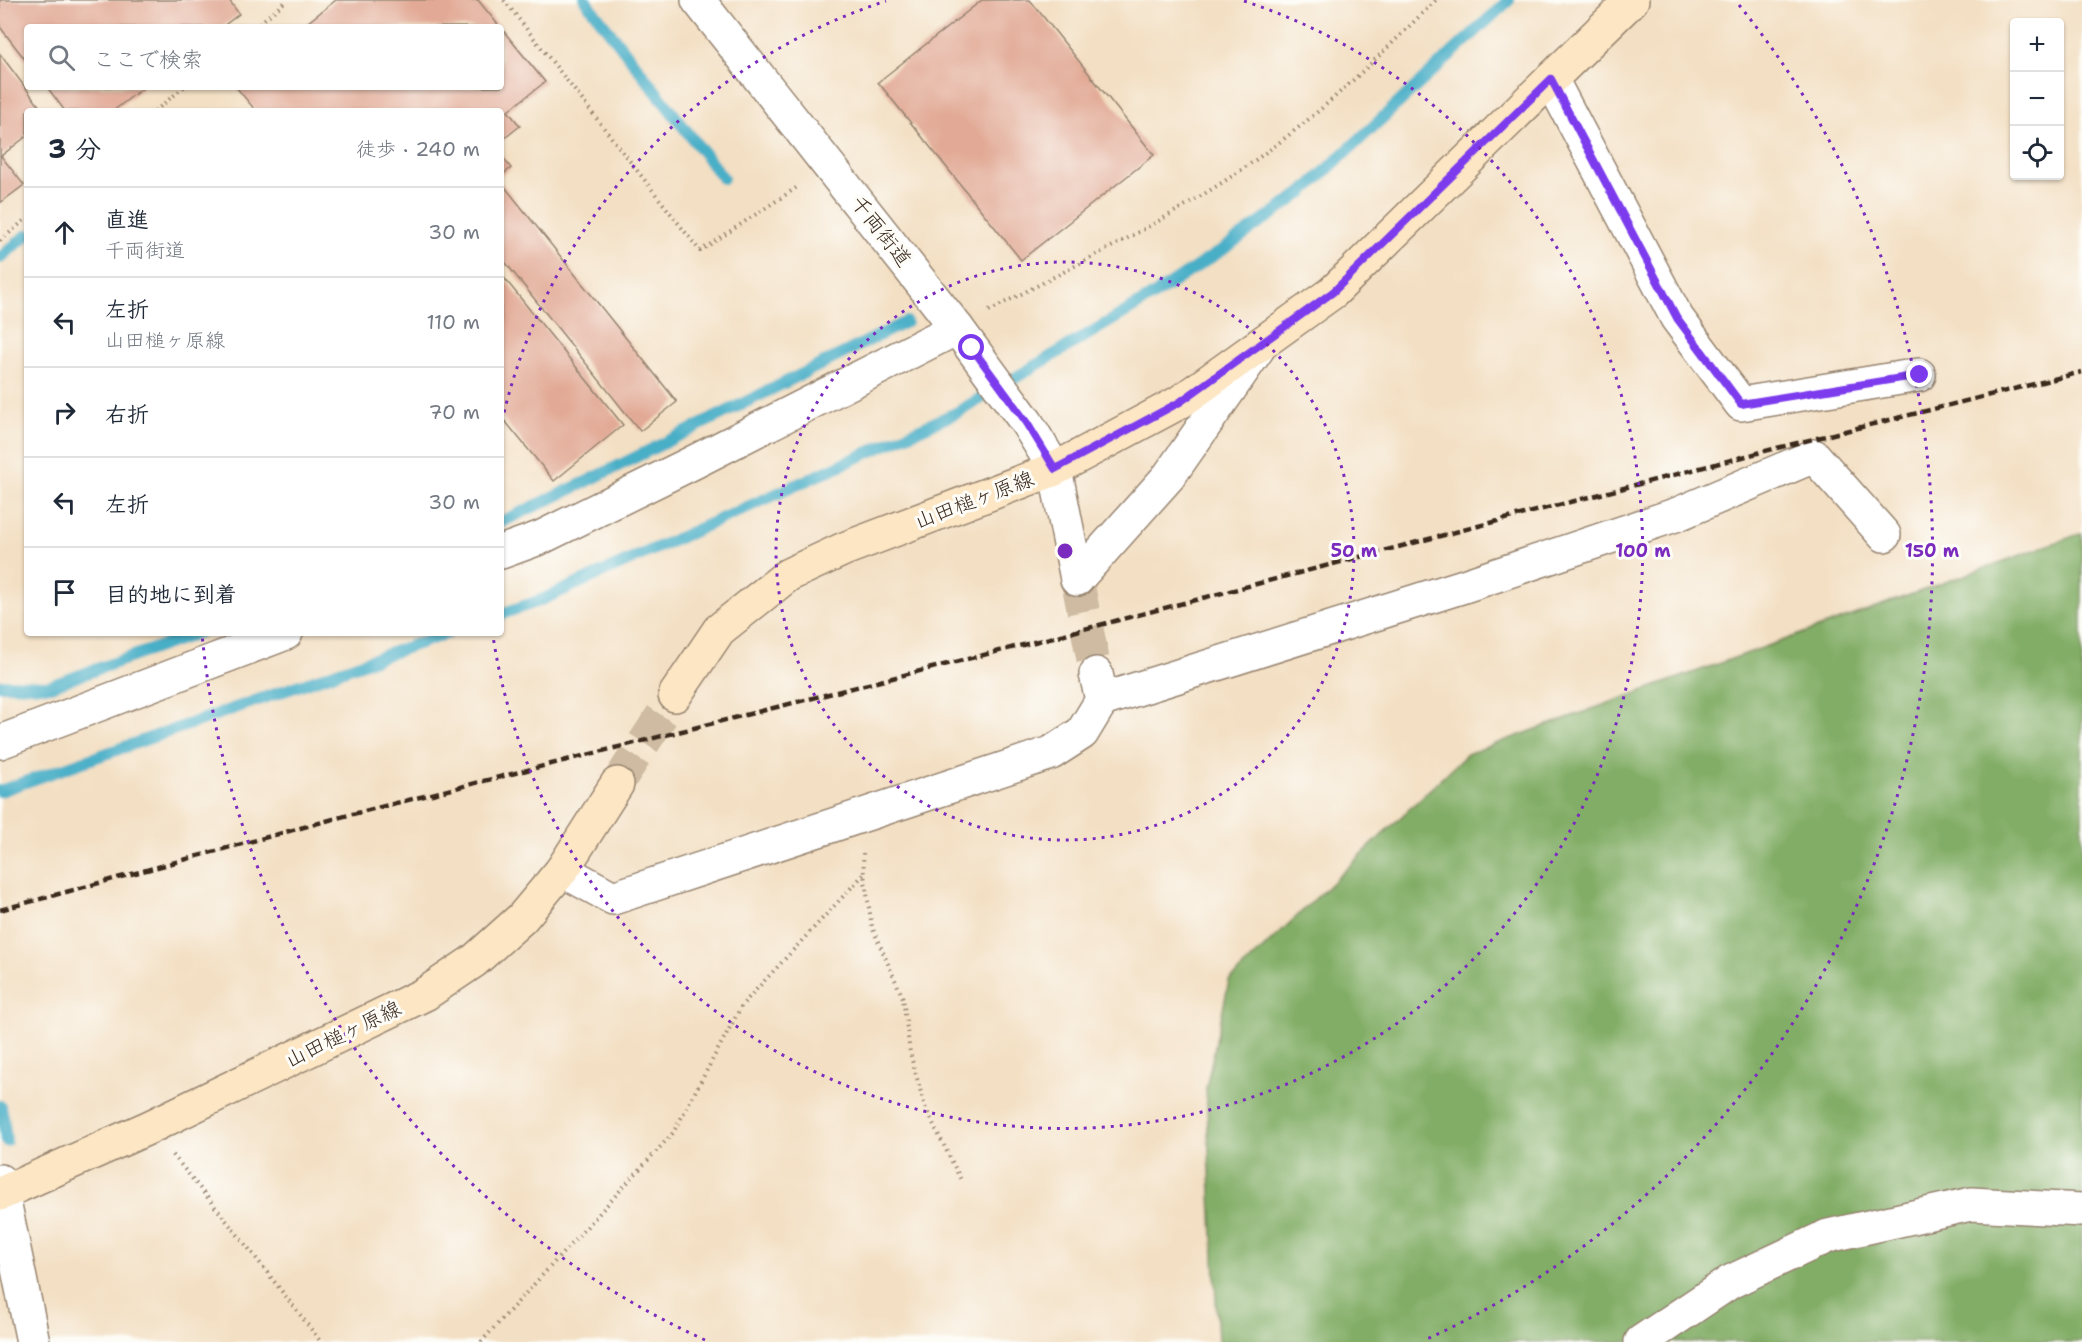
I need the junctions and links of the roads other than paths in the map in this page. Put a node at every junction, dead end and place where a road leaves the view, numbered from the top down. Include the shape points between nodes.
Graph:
1 (698, 0) edge
2 (1632, 0) edge
3 (1551, 79) junction
4 (965, 338) junction
5 (1263, 343) junction
6 (1920, 375) dead end
7 (1055, 469) junction
8 (1884, 535) dead end
9 (504, 551) edge
10 (278, 636) edge
11 (675, 695) tunnel mouth
12 (0, 742) edge
13 (617, 784) tunnel mouth
14 (562, 870) junction
15 (1, 1190) edge
16 (2082, 1210) edge
17 (33, 1342) edge
18 (1641, 1342) edge

1 - 4 street, 千両街道
2 - 3 main road, 山田槌ヶ原線
3 - 5 main road, 山田槌ヶ原線 via 1333,292
3 - 6 street via 1677,318 1741,404
4 - 7 street, 千両街道
4 - 9 street via 694,462 542,537
5 - 7 main road, 山田槌ヶ原線 via 1180,402
5 - 7 street via 1169,476 1077,579
7 - 11 main road, 山田槌ヶ原線 via 844,549 788,575 719,630
8 - 14 street via 1814,456 1678,514 1464,586 1099,687 1082,733 1051,753 861,816 613,898
10 - 12 street
13 - 14 main road, 山田槌ヶ原線
14 - 15 main road, 山田槌ヶ原線 via 522,918 474,961 425,994 150,1127
15 - 17 street
16 - 18 street via 1971,1204 1828,1236 1730,1282

